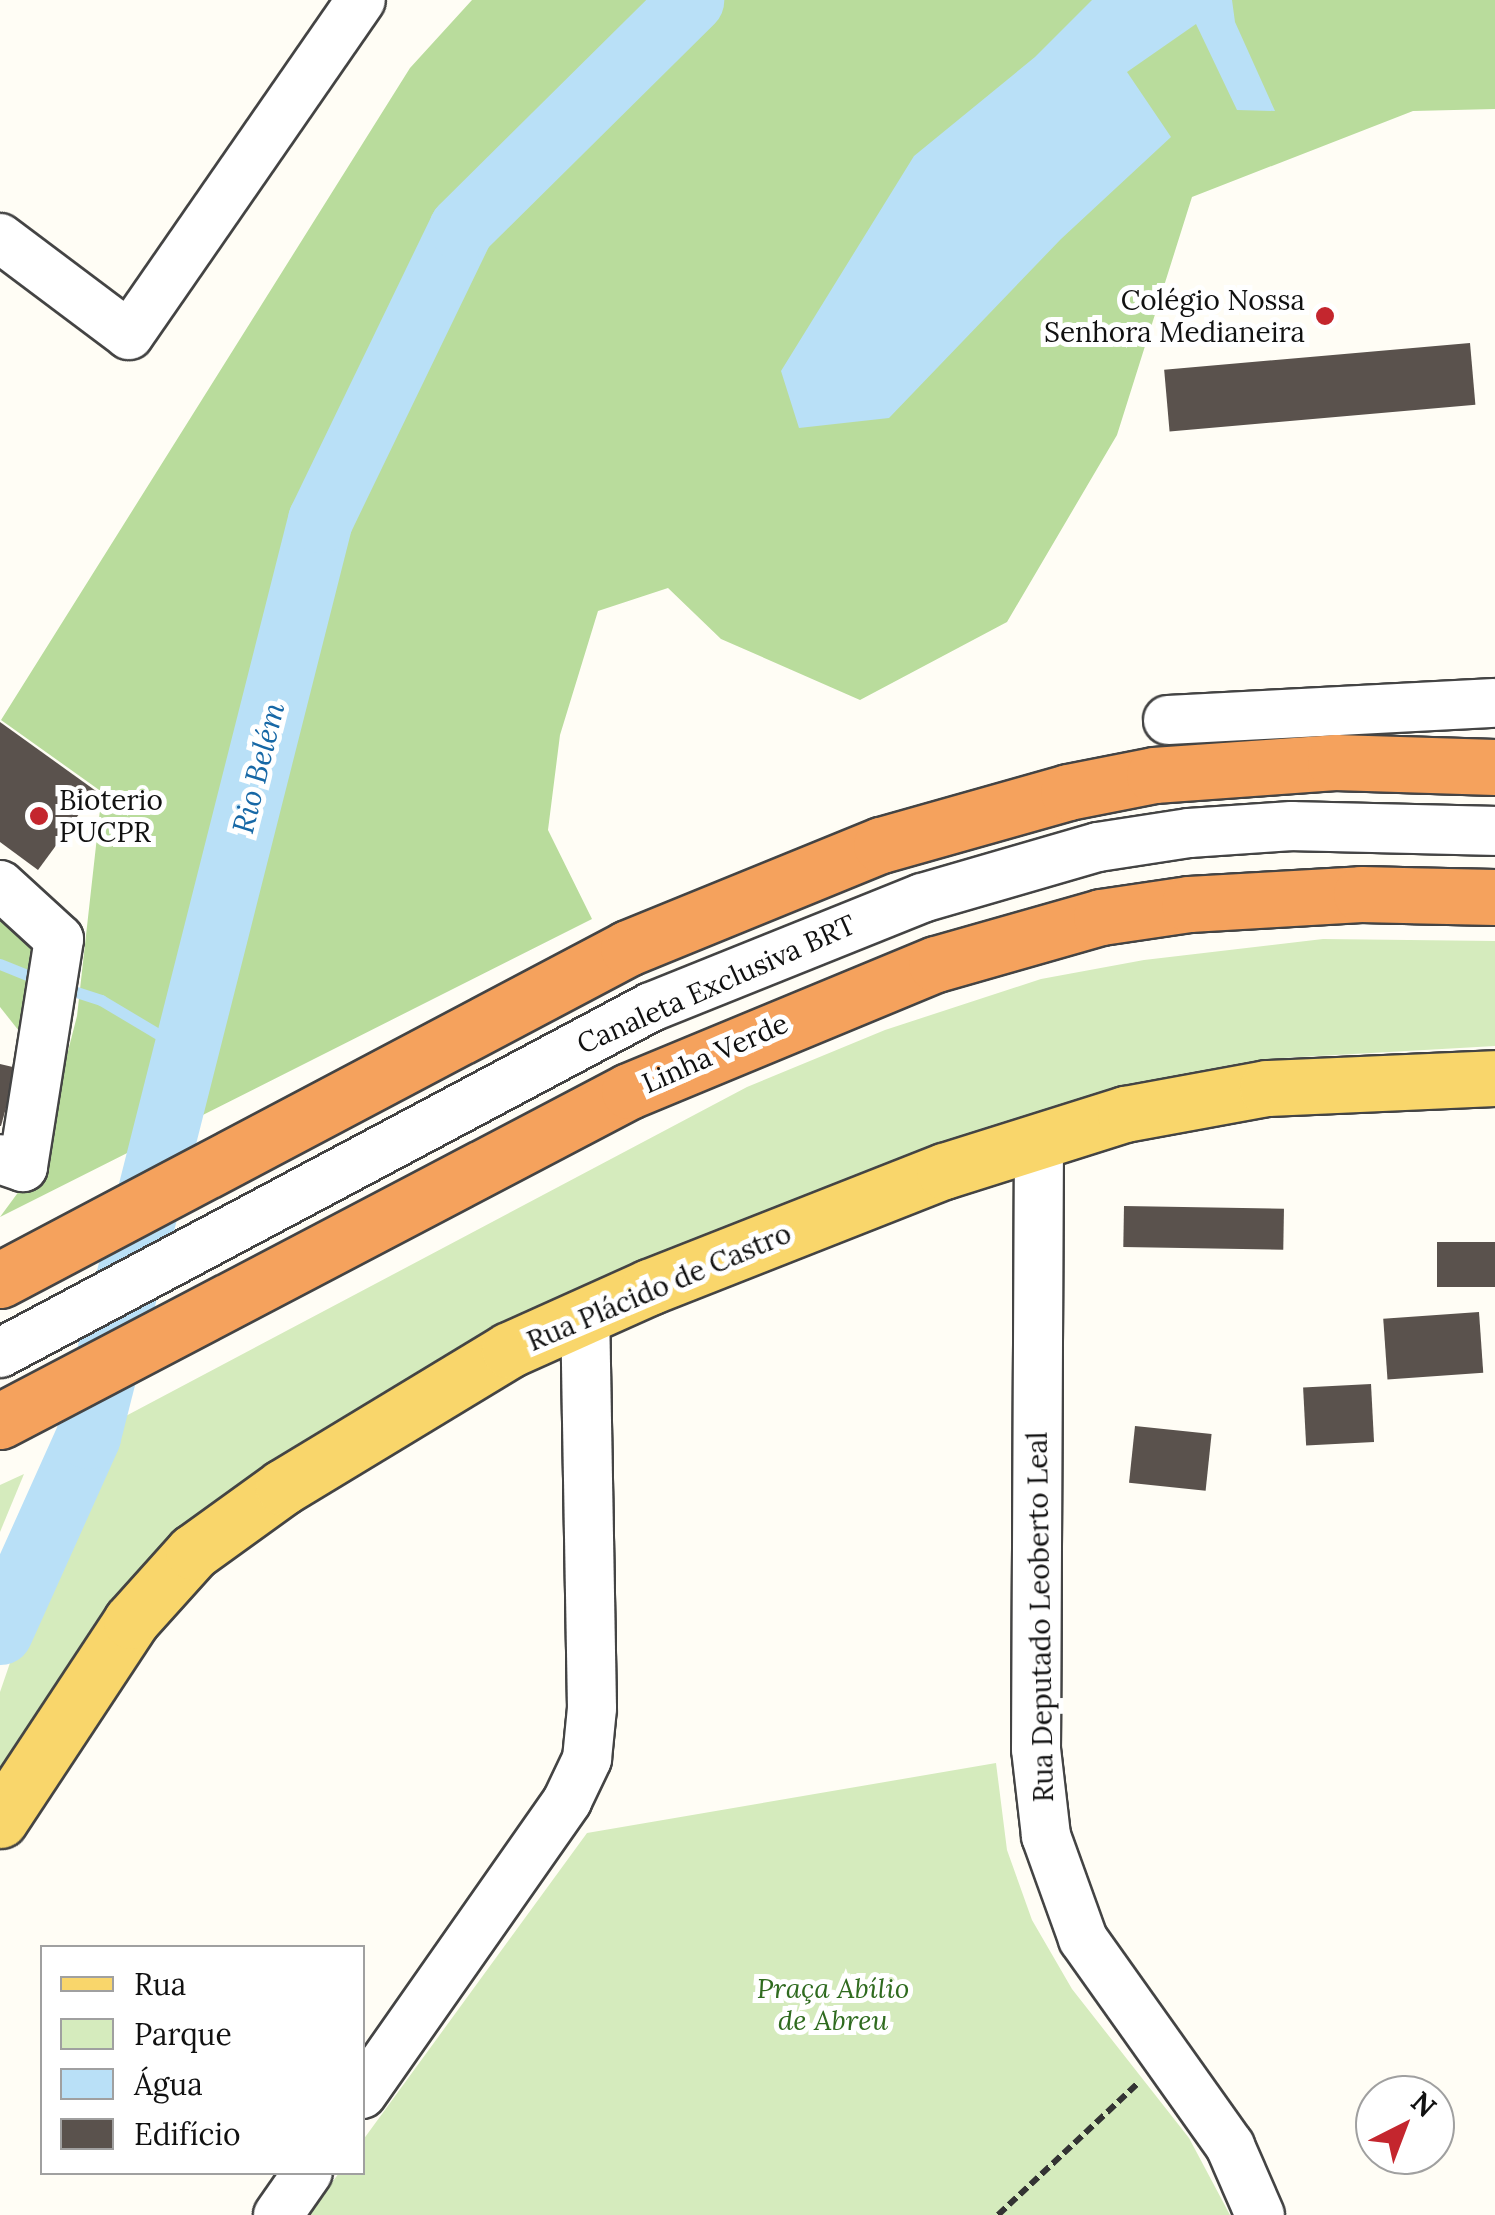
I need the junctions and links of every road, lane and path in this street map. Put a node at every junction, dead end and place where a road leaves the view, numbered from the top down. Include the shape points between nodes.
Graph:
1 (361, 0) edge
2 (0, 238) edge
3 (1495, 703) edge
4 (1168, 720) dead end
5 (1495, 767) edge
6 (1495, 831) edge
7 (0, 885) edge
8 (1495, 897) edge
9 (1495, 1078) edge
10 (1038, 1139) junction
11 (8, 1171) edge
12 (8, 1276) edge
13 (585, 1314) junction
14 (0, 1352) edge
15 (23, 1408) edge
16 (0, 1820) edge
17 (1167, 2056) junction
18 (365, 2090) edge
19 (306, 2175) edge
20 (278, 2215) edge
21 (998, 2215) edge
22 (1260, 2215) edge

1 - 2 street via 129,335
3 - 4 street
5 - 12 highway via 1241,766 1120,782 965,819 790,879 628,948
6 - 14 street, Canaleta Exclusiva BRT via 1292,826 1189,834 1098,848 940,892 652,1007
7 - 11 street via 59,938 54,988
8 - 15 highway, Linha Verde via 1361,894 1189,904 1101,917 936,964 680,1066
9 - 10 main road, Rua Plácido de Castro via 1268,1088 1141,1110
10 - 13 main road, Rua Plácido de Castro
10 - 17 street, Rua Deputado Leoberto Leal via 1037,1786 1060,1887 1083,1939
13 - 16 main road, Rua Plácido de Castro via 397,1414 193,1552 131,1621
13 - 18 street via 592,1708 587,1759 568,1802
17 - 21 path
17 - 22 street, Rua Deputado Leoberto Leal via 1230,2146
19 - 20 street

